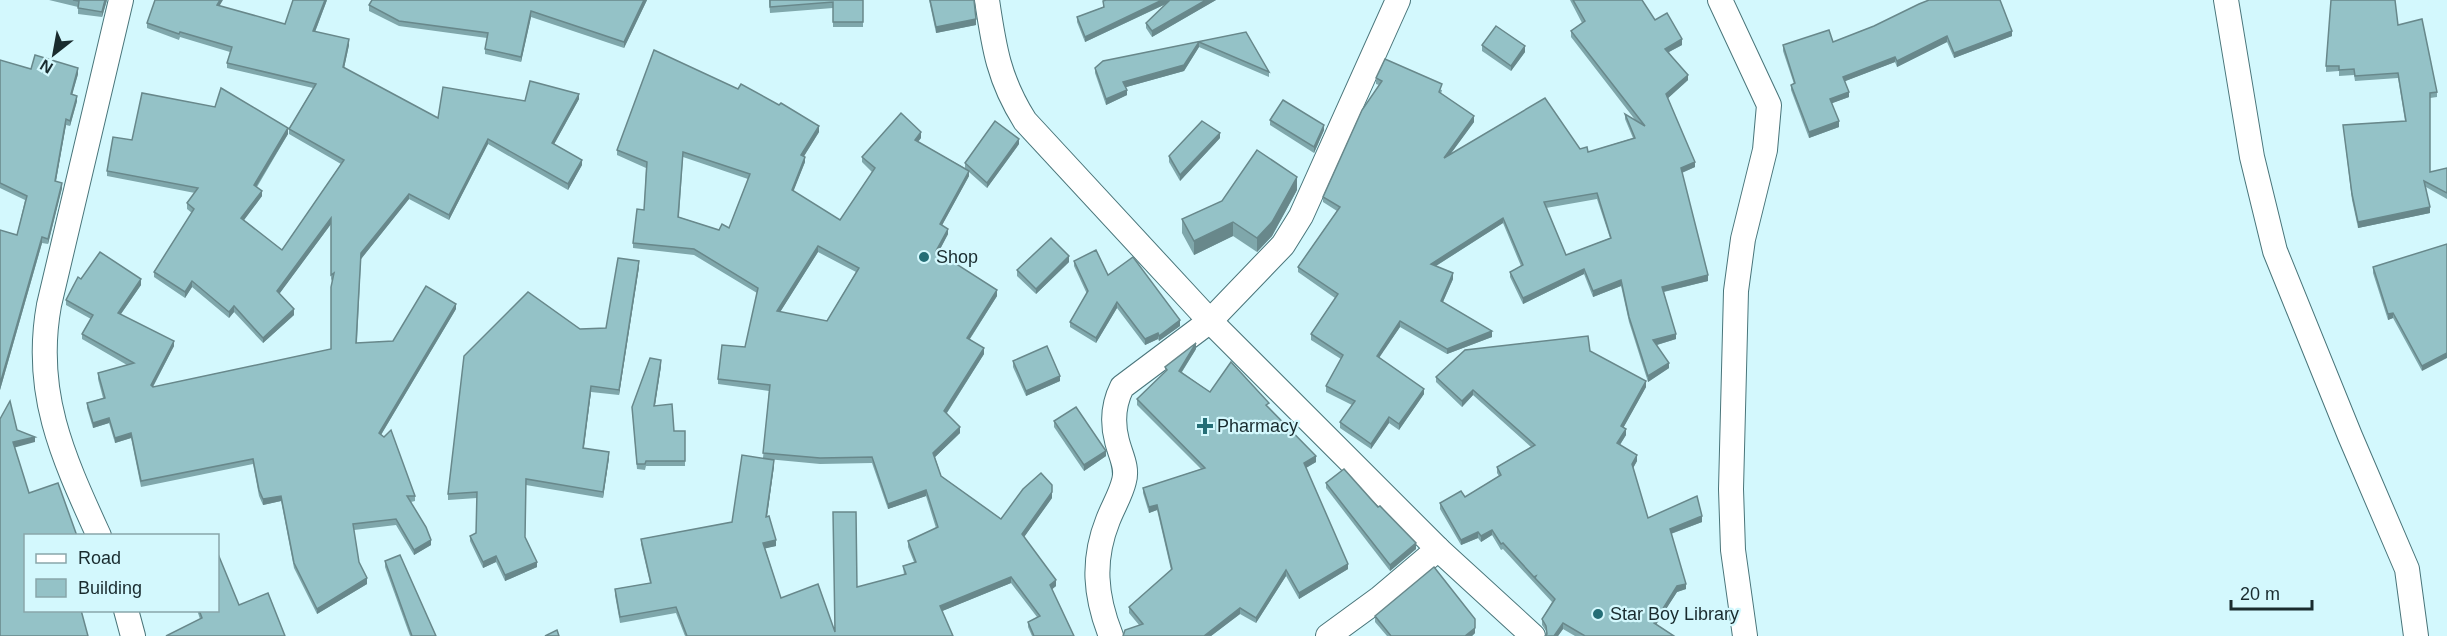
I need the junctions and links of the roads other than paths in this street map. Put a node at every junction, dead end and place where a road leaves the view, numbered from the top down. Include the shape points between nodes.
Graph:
1 (121, 0) edge
2 (987, 0) edge
3 (1398, 0) edge
4 (1720, 0) edge
5 (2226, 0) edge
6 (1210, 321) junction
7 (98, 534) edge
8 (1438, 549) junction
9 (127, 612) edge
10 (133, 636) edge
11 (1111, 636) edge
12 (1328, 636) edge
13 (1533, 636) edge
14 (1745, 636) edge
15 (2416, 636) edge

1 - 7 street via 49,304 43,348 54,427
2 - 6 street via 999,69 1025,121
3 - 6 street via 1301,216 1283,245
4 - 14 street via 1769,105 1765,150 1743,239 1736,291 1731,489 1733,550
5 - 15 street via 2252,157 2275,251 2407,569
6 - 8 street
6 - 11 street via 1122,387 1116,400 1114,420 1124,462 1124,481 1097,556 1096,581 1101,613
8 - 12 street
8 - 13 street
9 - 10 street

